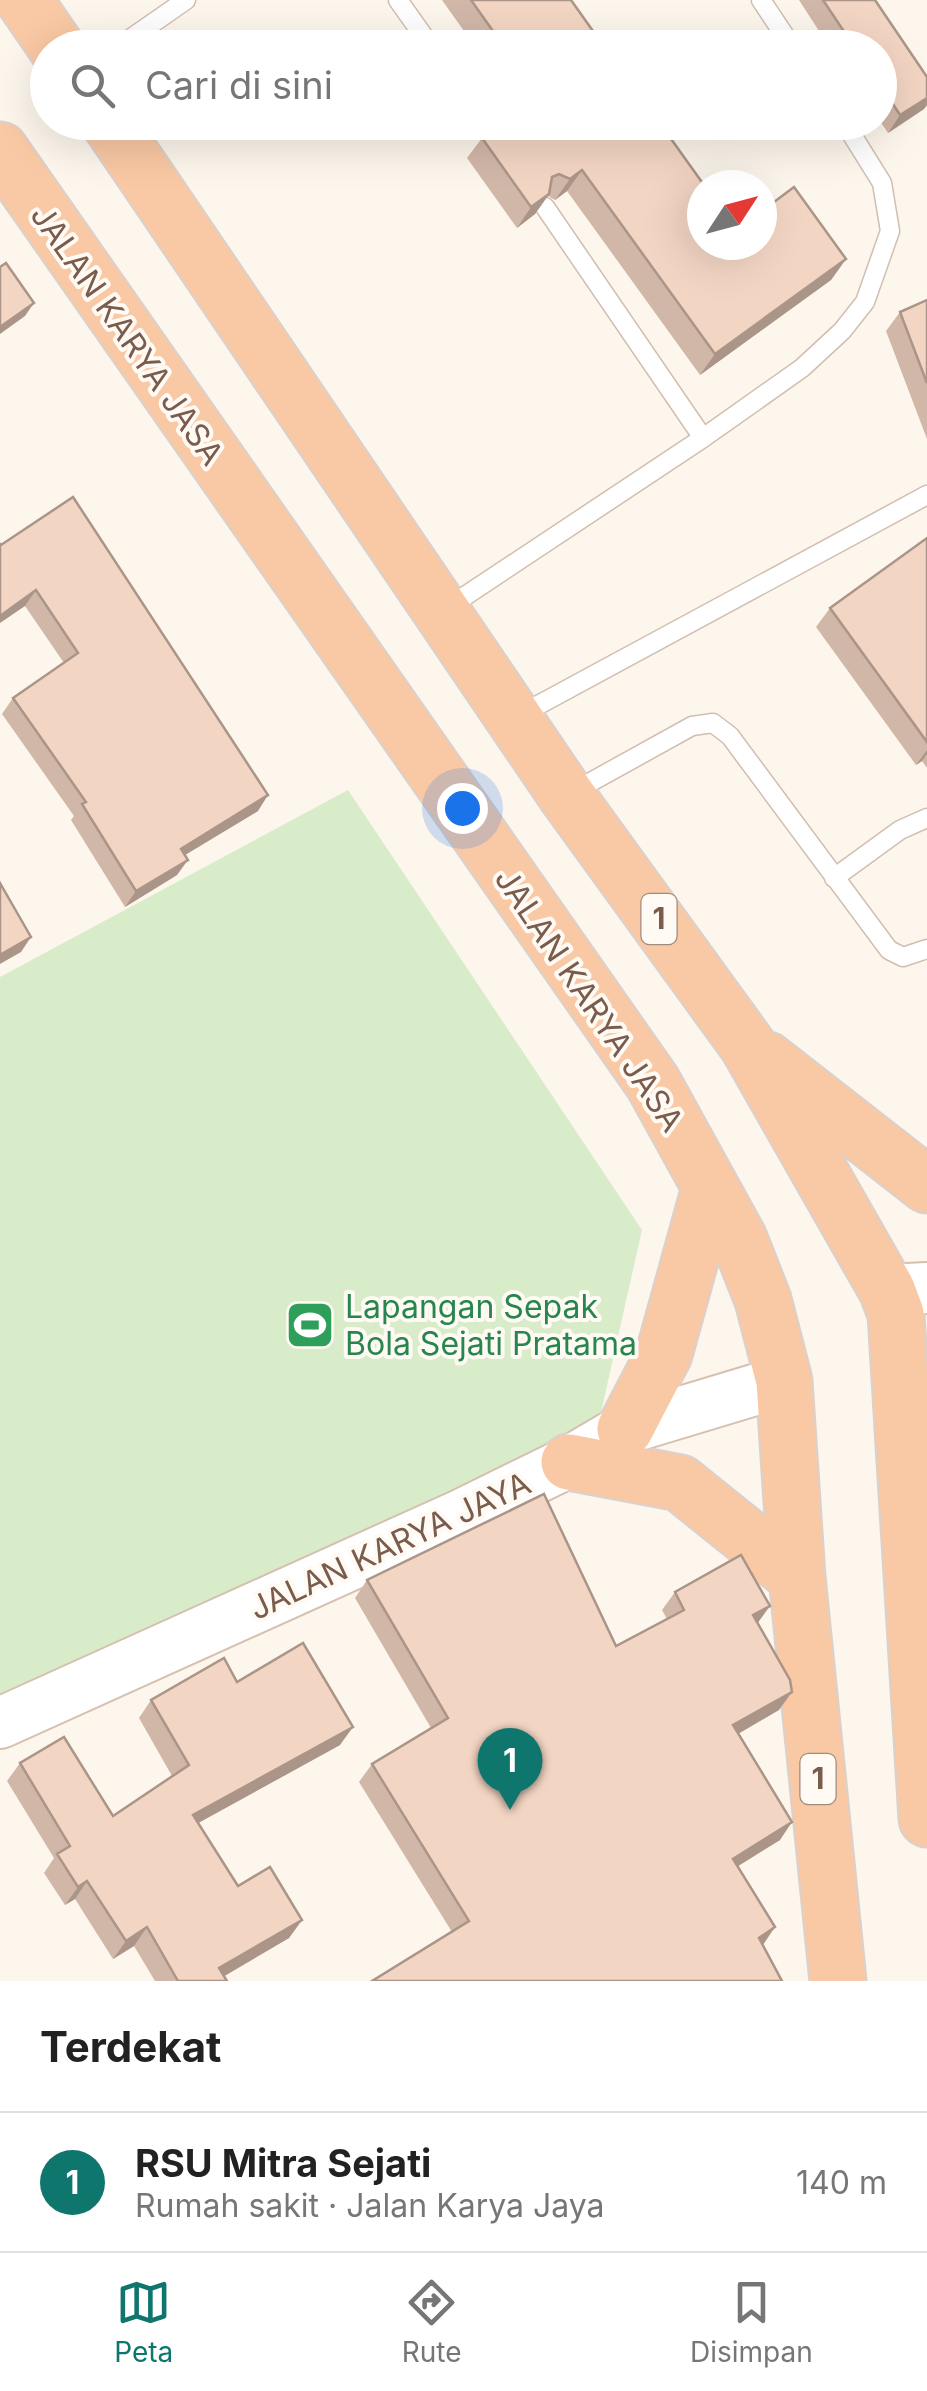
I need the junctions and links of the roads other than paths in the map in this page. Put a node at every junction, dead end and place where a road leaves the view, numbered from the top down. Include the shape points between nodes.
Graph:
1 (24, 0) edge
2 (186, 0) edge
3 (398, 0) edge
4 (761, 0) edge
5 (45, 30) edge
6 (143, 30) edge
7 (419, 30) edge
8 (781, 30) edge
9 (121, 140) edge
10 (855, 140) edge
11 (0, 150) edge
12 (545, 207) edge
13 (703, 438) junction
14 (927, 495) edge
15 (444, 610) junction
16 (514, 718) junction
17 (566, 795) junction
18 (927, 818) edge
19 (834, 878) junction
20 (927, 949) edge
21 (748, 1046) junction
22 (927, 1185) edge
23 (710, 1188) junction
24 (907, 1289) edge
25 (784, 1381) junction
26 (624, 1428) junction
27 (569, 1462) junction
28 (916, 1468) edge
29 (797, 1577) junction
30 (0, 1724) edge
31 (927, 1819) edge
32 (838, 1981) edge

1 - 5 highway
2 - 6 lane
3 - 7 lane
4 - 8 lane
9 - 15 highway, 1
10 - 13 lane via 890,207 881,267 865,302 802,368
11 - 23 highway, JALAN KARYA JASA / 1 via 653,1083
12 - 13 lane
13 - 15 lane
14 - 16 lane
15 - 16 highway, 1
16 - 17 highway, 1
17 - 19 lane via 692,726 713,723 730,736
17 - 21 highway, 1
18 - 19 lane
19 - 20 lane via 894,954
21 - 22 highway
21 - 24 highway, 1
23 - 25 highway, JALAN KARYA JASA / 1 via 740,1239
23 - 26 highway via 664,1354
24 - 28 highway, 1 via 896,1314
25 - 26 main road, JALAN KARYA JAYA
25 - 29 highway, JALAN KARYA JASA / 1
26 - 27 main road, JALAN KARYA JAYA
27 - 29 highway via 680,1484
27 - 30 main road, JALAN KARYA JAYA
28 - 31 highway, 1
29 - 32 highway, JALAN KARYA JASA / 1

